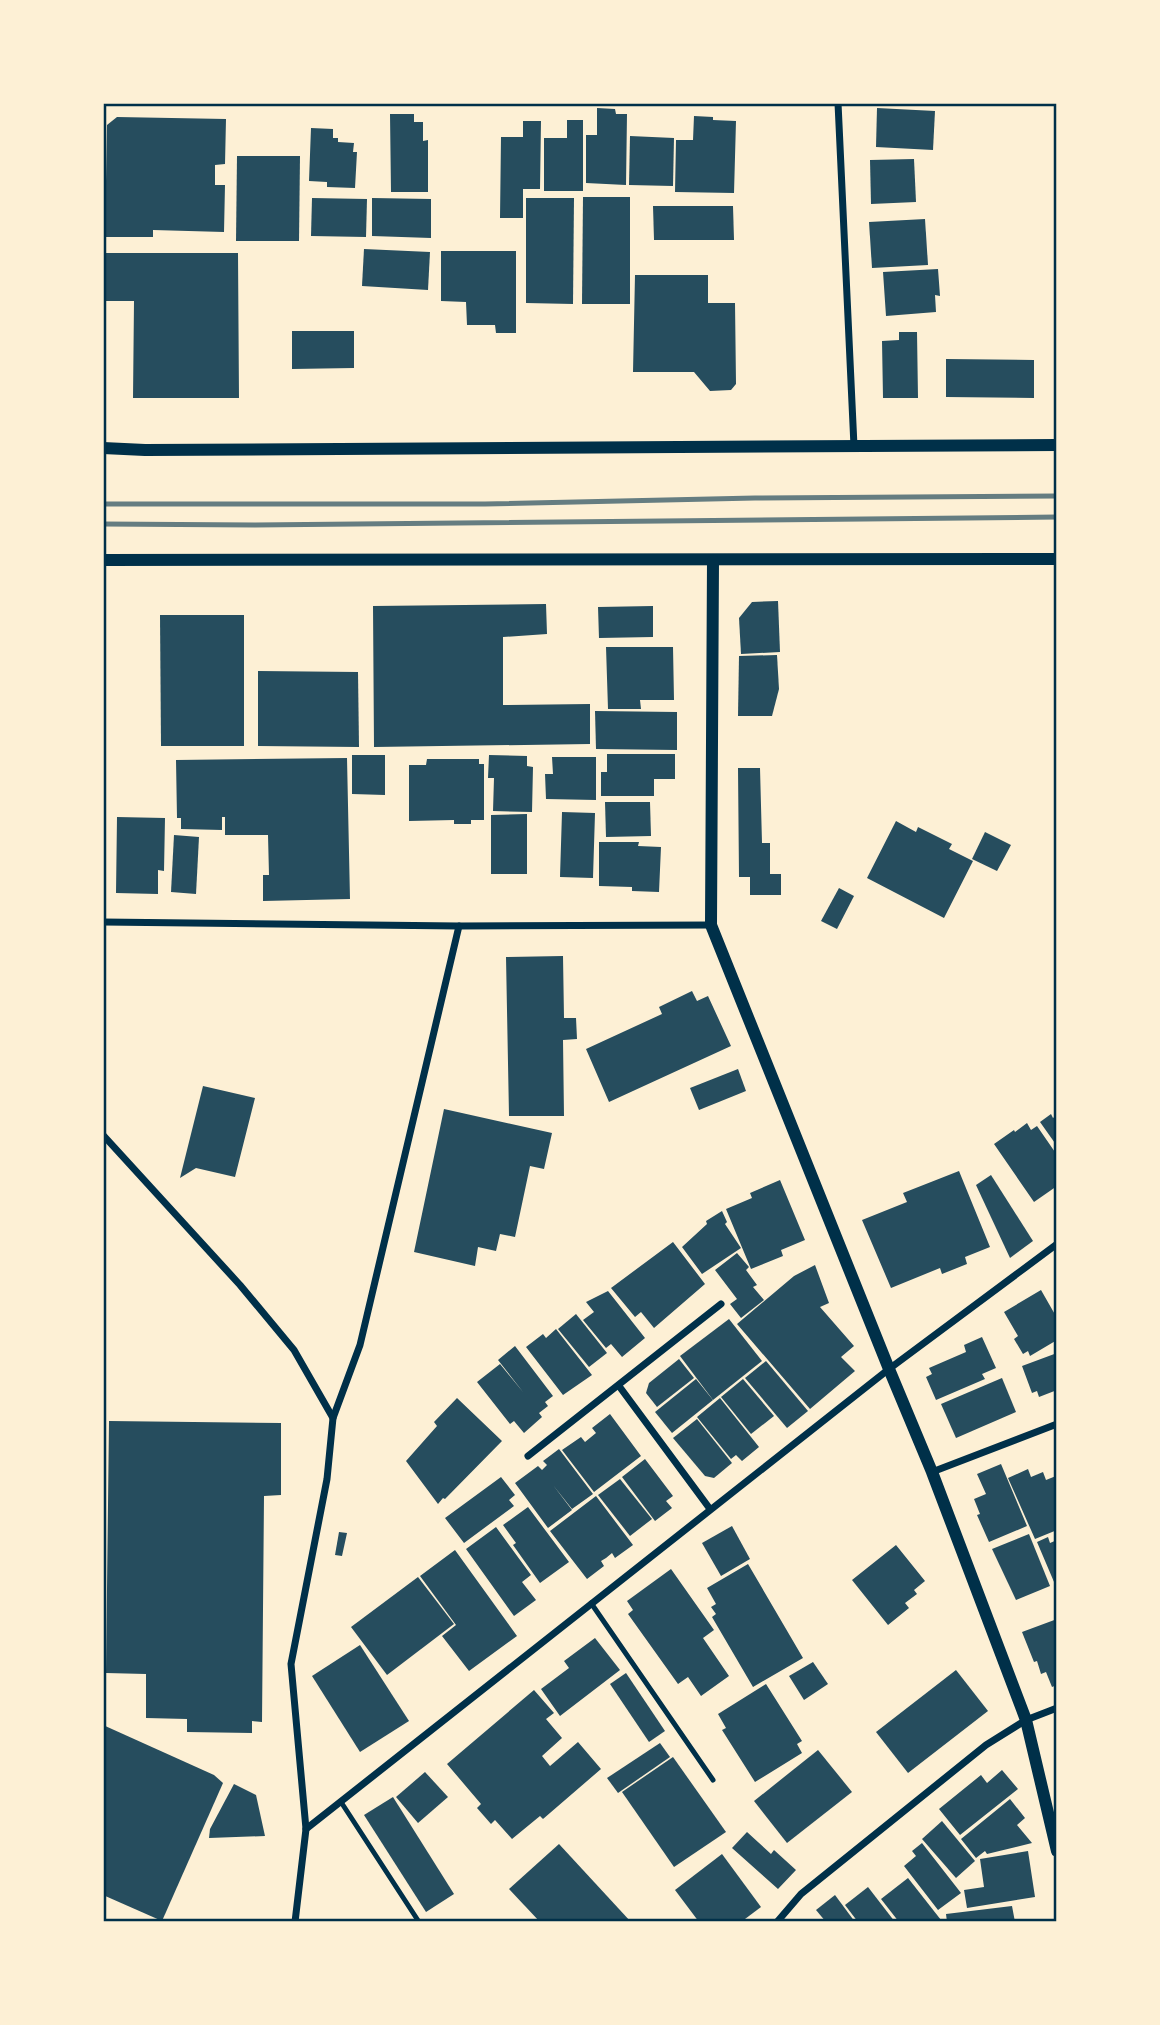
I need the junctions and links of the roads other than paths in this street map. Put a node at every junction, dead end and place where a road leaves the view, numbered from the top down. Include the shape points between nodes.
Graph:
1 (838, 103) edge
2 (1057, 445) edge
3 (854, 446) junction
4 (103, 448) edge
5 (1057, 559) edge
6 (103, 560) edge
7 (713, 561) junction
8 (103, 922) edge
9 (711, 925) junction
10 (459, 926) junction
11 (103, 1135) edge
12 (1057, 1244) edge
13 (721, 1304) dead end
14 (889, 1369) junction
15 (618, 1386) junction
16 (333, 1418) junction
17 (1057, 1424) edge
18 (528, 1455) dead end
19 (932, 1472) junction
20 (710, 1509) junction
21 (591, 1603) junction
22 (1057, 1708) edge
23 (1026, 1720) junction
24 (713, 1780) dead end
25 (341, 1802) junction
26 (306, 1829) junction
27 (1057, 1852) edge
28 (295, 1922) edge
29 (419, 1922) edge
30 (778, 1922) edge

1 - 3 street
2 - 3 street
3 - 4 street
5 - 7 street
6 - 7 street
7 - 9 street
8 - 10 street
9 - 10 street
9 - 14 street
10 - 16 street via 360,1345
11 - 16 street via 294,1350
12 - 14 street
13 - 15 street
14 - 19 street
14 - 20 street
15 - 18 street
15 - 20 street
16 - 26 street via 327,1479 291,1664
17 - 19 street
19 - 23 street
20 - 21 street
21 - 24 lane
21 - 25 street
22 - 23 street
23 - 27 street
23 - 30 street via 986,1745 801,1894
25 - 26 street
25 - 29 lane
26 - 28 street

